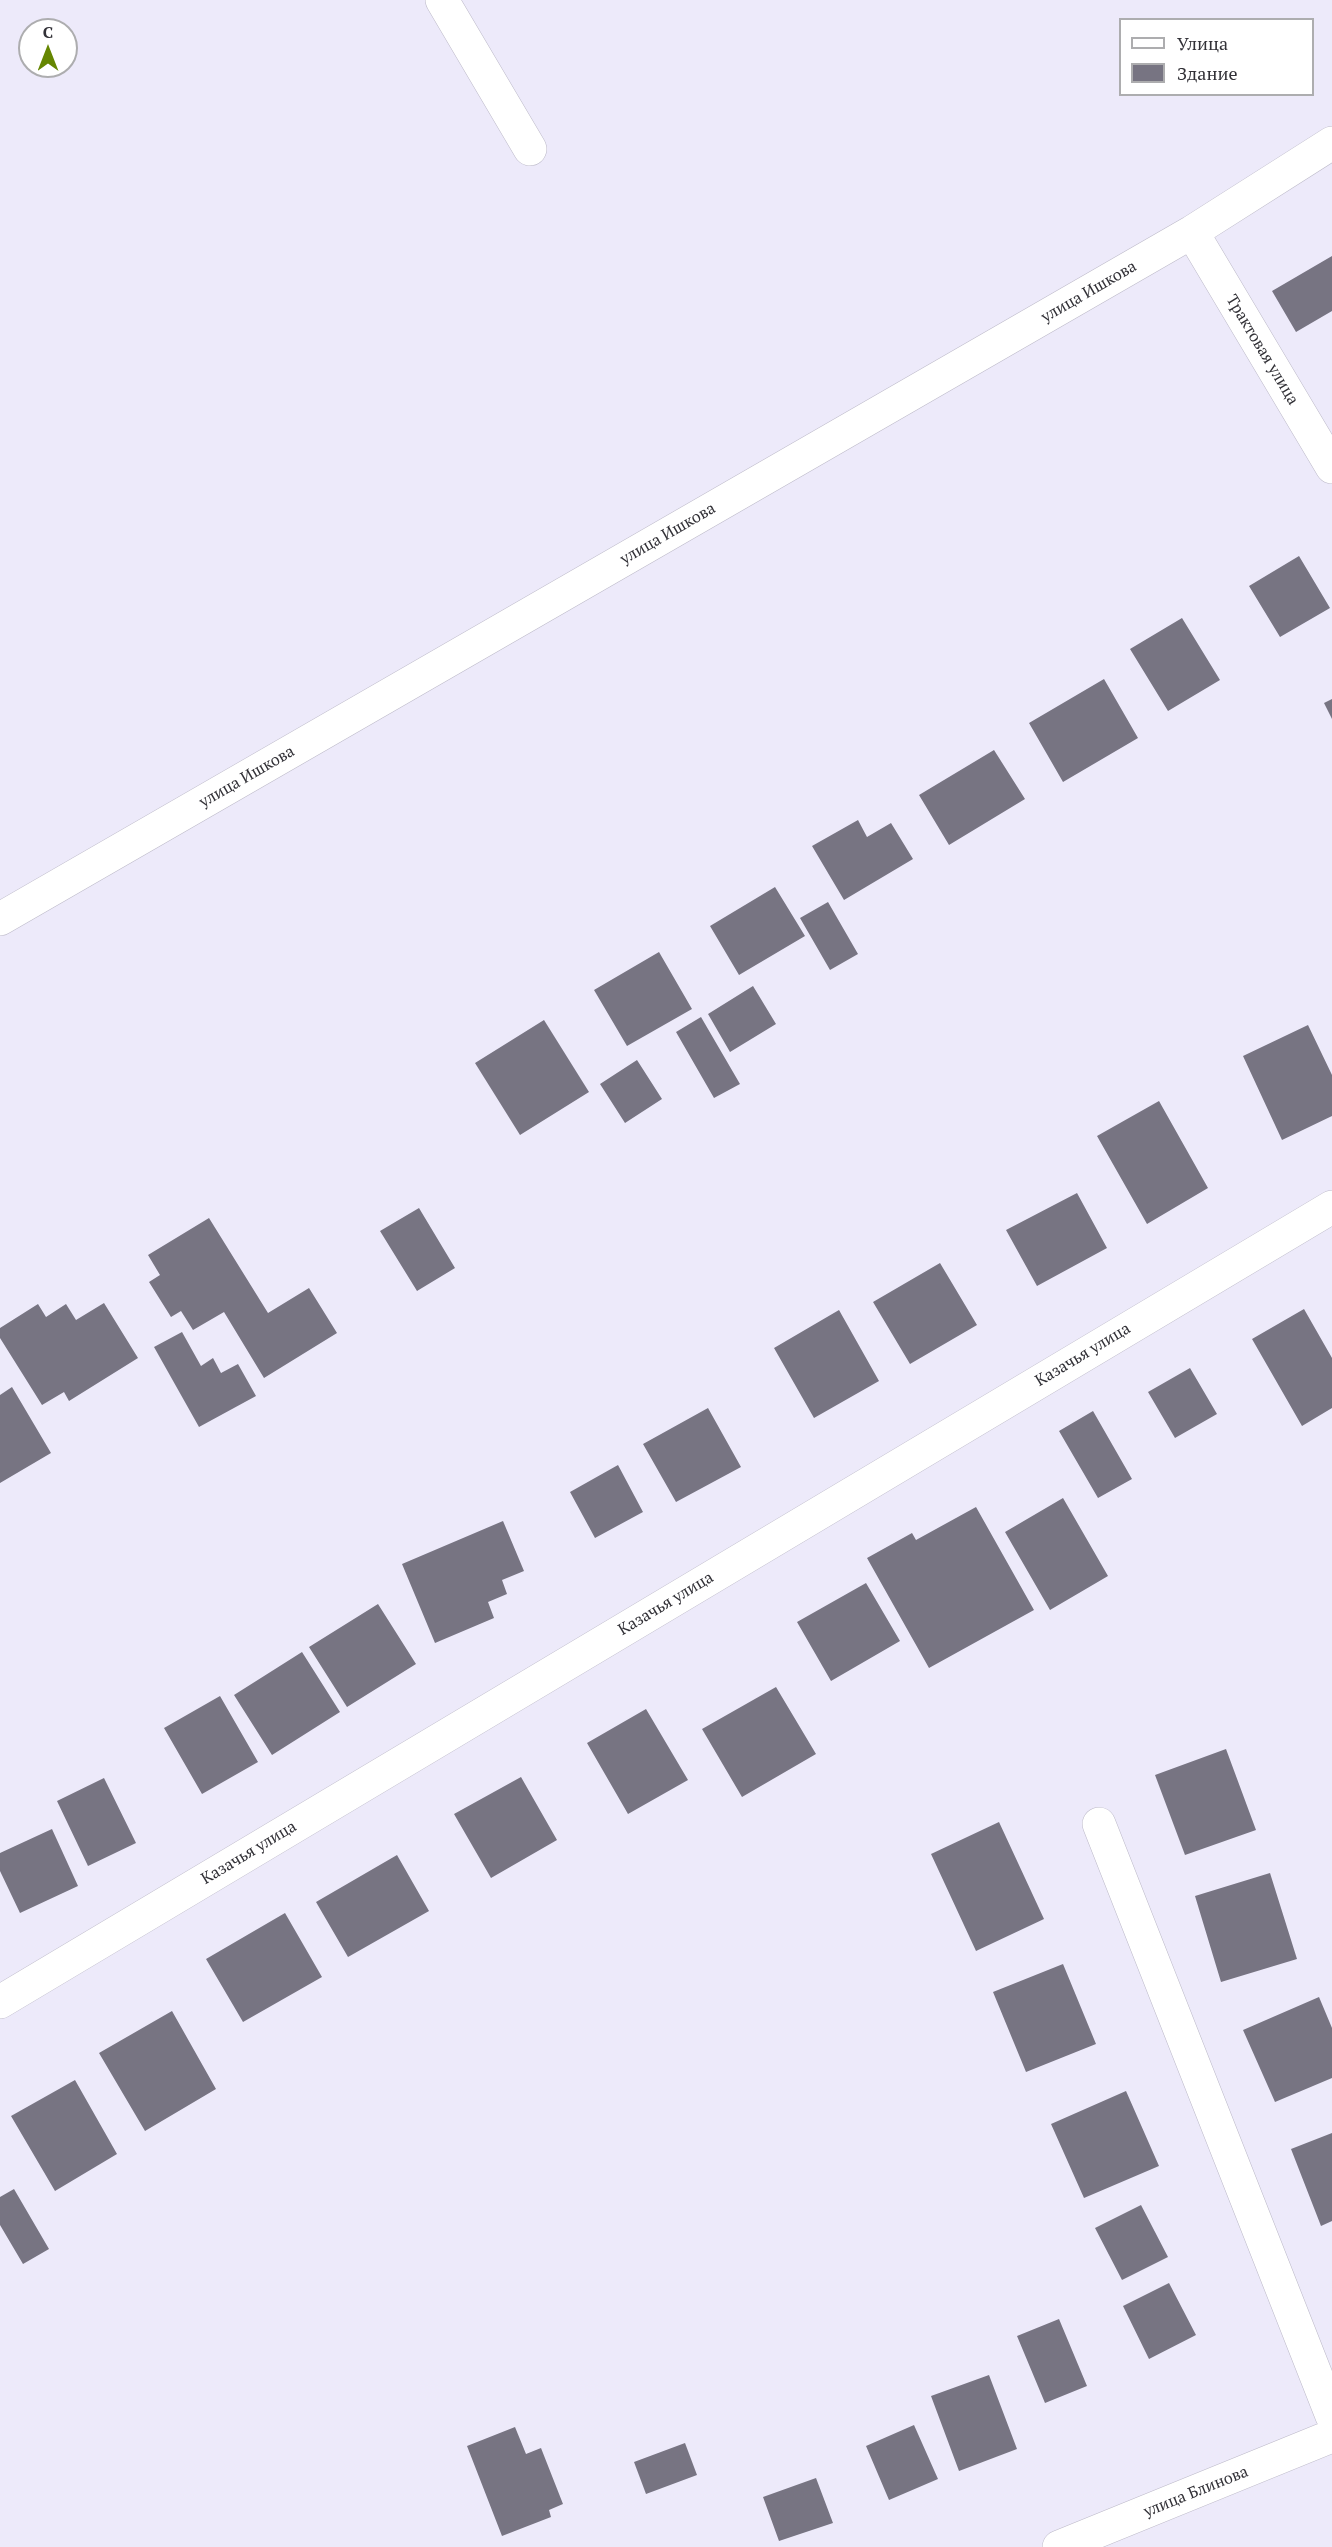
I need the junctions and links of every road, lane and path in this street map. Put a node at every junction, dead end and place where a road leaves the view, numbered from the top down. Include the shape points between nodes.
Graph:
1 (442, 0) edge
2 (1332, 143) edge
3 (530, 149) dead end
4 (1192, 232) junction
5 (1332, 467) edge
6 (0, 919) edge
7 (1332, 1207) edge
8 (1099, 1824) dead end
9 (0, 2002) edge
10 (1332, 2416) edge
11 (1332, 2436) edge
12 (1059, 2547) edge

1 - 3 street
2 - 4 street, улица Ишкова
4 - 5 street, Трактовая улица
4 - 6 street, улица Ишкова
7 - 9 street, Казачья улица
8 - 10 street
11 - 12 street, улица Блинова

